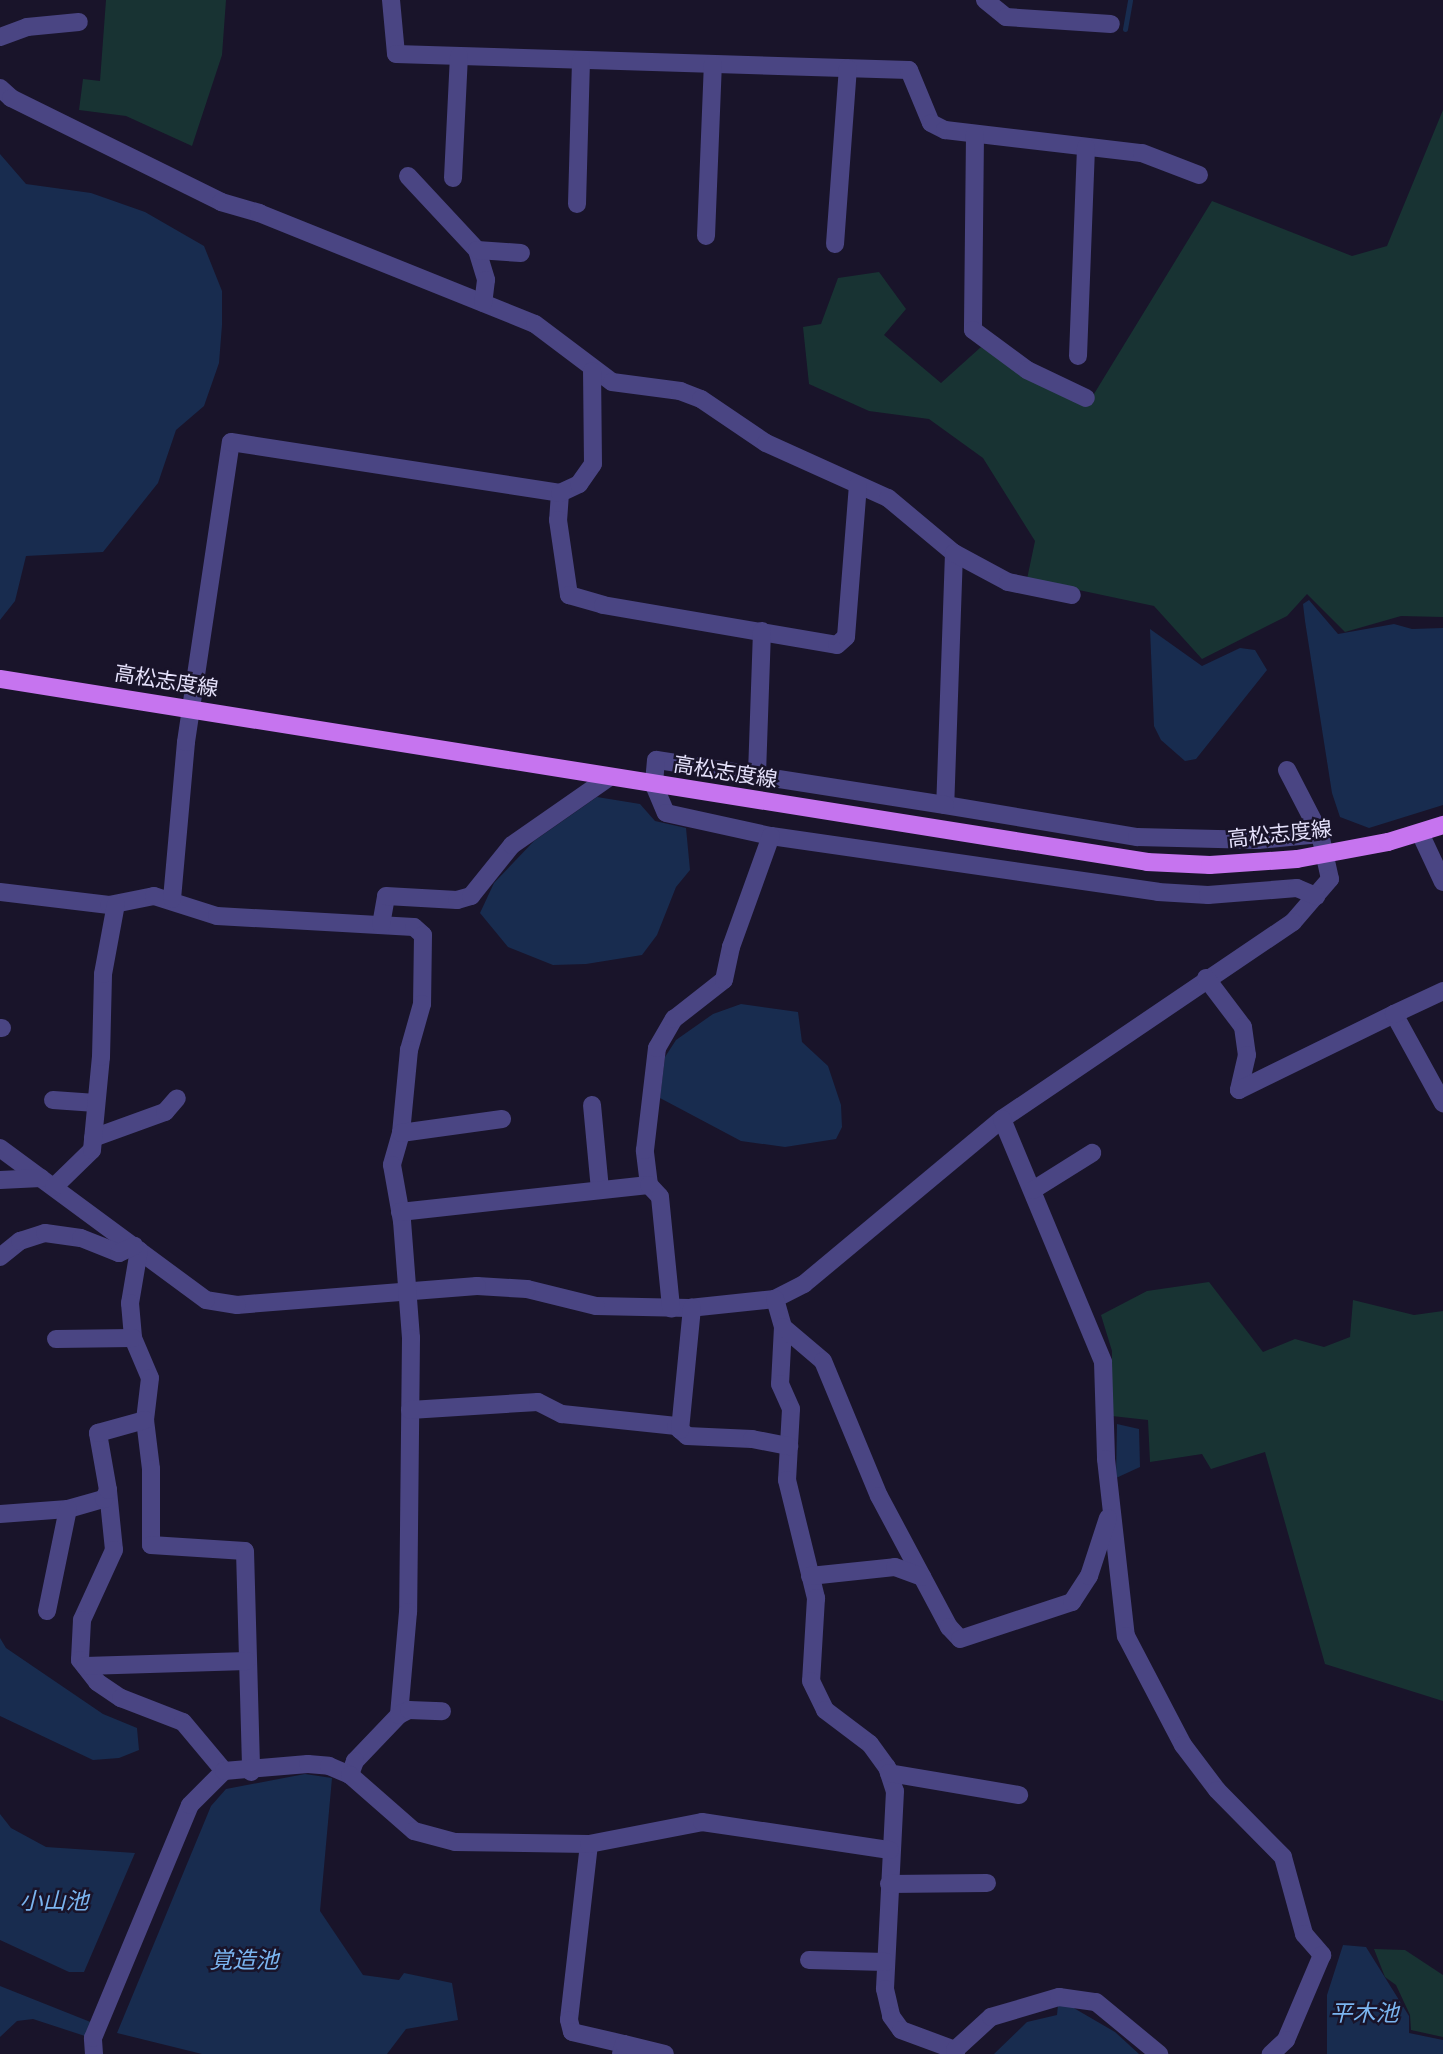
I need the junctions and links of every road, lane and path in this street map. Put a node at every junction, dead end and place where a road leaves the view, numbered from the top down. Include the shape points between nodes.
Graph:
1 (391, 0) edge
2 (985, 0) edge
3 (79, 22) dead end
4 (1111, 24) dead end
5 (0, 37) edge
6 (458, 56) junction
7 (581, 60) junction
8 (713, 64) junction
9 (848, 68) junction
10 (0, 88) edge
11 (975, 134) junction
12 (1086, 147) junction
13 (1199, 175) dead end
14 (408, 176) dead end
15 (453, 178) dead end
16 (577, 204) dead end
17 (706, 236) dead end
18 (835, 244) dead end
19 (477, 250) junction
20 (521, 253) dead end
21 (483, 303) junction
22 (1078, 356) dead end
23 (592, 370) junction
24 (1086, 398) dead end
25 (858, 485) junction
26 (560, 493) junction
27 (954, 553) junction
28 (1072, 595) dead end
29 (762, 631) junction
30 (0, 679) edge
31 (192, 710) junction
32 (1287, 769) dead end
33 (757, 774) junction
34 (608, 778) junction
35 (654, 785) junction
36 (945, 805) junction
37 (1443, 825) edge
38 (1420, 833) junction
39 (1320, 834) junction
40 (771, 836) junction
41 (1326, 855) junction
42 (1443, 881) edge
43 (0, 892) edge
44 (1316, 896) junction
45 (172, 900) junction
46 (116, 904) junction
47 (381, 925) junction
48 (1206, 978) junction
49 (1443, 991) edge
50 (1394, 1014) junction
51 (177, 1098) dead end
52 (53, 1100) dead end
53 (96, 1103) junction
54 (1443, 1103) edge
55 (592, 1104) dead end
56 (502, 1119) dead end
57 (1002, 1119) junction
58 (401, 1133) junction
59 (93, 1138) junction
60 (0, 1148) edge
61 (1092, 1153) dead end
62 (0, 1180) edge
63 (48, 1182) junction
64 (649, 1185) junction
65 (600, 1190) junction
66 (1033, 1190) junction
67 (400, 1212) junction
68 (136, 1248) junction
69 (0, 1257) edge
70 (409, 1290) junction
71 (775, 1299) junction
72 (671, 1308) junction
73 (692, 1308) junction
74 (783, 1327) junction
75 (133, 1338) junction
76 (55, 1339) dead end
77 (410, 1410) junction
78 (145, 1420) junction
79 (680, 1430) junction
80 (789, 1446) junction
81 (108, 1491) junction
82 (68, 1509) junction
83 (1111, 1510) junction
84 (0, 1514) edge
85 (810, 1576) junction
86 (922, 1577) junction
87 (47, 1611) dead end
88 (247, 1661) junction
89 (85, 1666) junction
90 (442, 1711) dead end
91 (399, 1715) junction
92 (224, 1771) junction
93 (251, 1772) junction
94 (889, 1773) junction
95 (349, 1775) junction
96 (1019, 1795) dead end
97 (589, 1844) junction
98 (890, 1850) junction
99 (987, 1883) dead end
100 (889, 1884) junction
101 (809, 1960) dead end
102 (886, 1962) junction
103 (622, 2049) edge
104 (956, 2052) edge
105 (94, 2054) edge
106 (665, 2054) edge
107 (1159, 2054) edge
108 (1271, 2054) edge

1 - 6 street via 396,54
2 - 4 street via 1006,17
3 - 5 street via 27,27
6 - 7 street
6 - 15 street
7 - 8 street
7 - 16 street
8 - 9 street
8 - 17 street
9 - 11 street via 909,70 932,123 945,130
9 - 18 street
10 - 21 street via 11,98 221,202
11 - 12 street
11 - 24 street via 973,330 1027,370
12 - 13 street via 1142,153
12 - 22 street
14 - 19 street
19 - 20 street
19 - 21 street via 486,280
21 - 23 street via 535,324
23 - 25 street via 612,383 680,391 701,399 766,443
23 - 26 street via 593,464 579,484
25 - 27 street via 888,498
25 - 29 street via 846,637 836,645
26 - 29 street via 558,520 569,595 603,605
26 - 31 street via 231,442
27 - 28 street via 1008,582
27 - 36 street
29 - 33 street
30 - 31 main road, 高松志度線
31 - 34 main road, 高松志度線
31 - 45 street
32 - 39 street
33 - 35 street via 656,760
33 - 36 street
34 - 35 main road, 高松志度線
34 - 47 street via 512,845 471,897 386,896
35 - 40 street via 666,813
35 - 41 main road, 高松志度線 via 1147,862 1254,864
36 - 39 street via 1137,837 1258,840
37 - 38 main road, 高松志度線
38 - 41 main road, 高松志度線
38 - 42 street
39 - 41 street
40 - 44 street via 1158,892 1208,895 1297,888
40 - 64 street via 731,947 724,980 674,1020 657,1048 645,1150
41 - 44 street via 1330,879
43 - 46 street
44 - 48 street via 1293,922
45 - 46 street via 154,896
45 - 47 street via 217,916
46 - 53 street via 108,926 103,974
47 - 58 street via 414,927 423,935 425,948 422,1004 409,1050
48 - 50 street via 1243,1027 1247,1055 1239,1090
48 - 57 street
49 - 50 street
50 - 54 street
51 - 59 street via 165,1112
52 - 53 street
53 - 59 street
55 - 65 street
56 - 58 street
57 - 66 street
57 - 71 street via 804,1284
58 - 67 street via 392,1165
59 - 63 street via 92,1150
60 - 63 street
61 - 66 street
62 - 63 street
63 - 68 street
64 - 65 street
64 - 72 street via 660,1197
65 - 67 street
66 - 83 street via 1103,1362
67 - 70 street
68 - 69 street via 119,1253 81,1238 45,1233 20,1241
68 - 70 street via 205,1300 237,1305
68 - 75 street via 130,1303
70 - 72 street via 527,1289 596,1306
70 - 77 street
71 - 73 street
71 - 74 street
72 - 73 street
73 - 79 street
74 - 80 street via 780,1384 791,1409
74 - 86 street via 823,1361 879,1496
75 - 76 street
75 - 78 street via 150,1378
77 - 79 street via 538,1402 562,1414
77 - 91 street via 408,1612
78 - 81 street via 98,1433
78 - 88 street via 151,1469 151,1545 245,1550
79 - 80 street via 687,1436
80 - 85 street via 787,1480
81 - 82 street via 104,1499
81 - 89 street via 114,1550 82,1620 78,1649
82 - 84 street
82 - 87 street
83 - 86 street via 1089,1576 1072,1602 984,1634 960,1639
83 - 108 street via 1126,1636 1183,1745 1217,1790 1283,1857 1304,1934 1322,1955 1286,2040
85 - 86 street via 895,1567
85 - 94 street via 816,1598 811,1681 816,1699 844,1727 870,1744
88 - 89 street
88 - 93 street
89 - 92 street via 97,1682 121,1698 183,1722
90 - 91 street via 409,1710
91 - 95 street via 355,1761
92 - 93 street
92 - 105 street via 190,1805 93,2038
93 - 95 street via 308,1764
94 - 96 street
94 - 98 street via 895,1791
95 - 97 street via 414,1831 455,1842
97 - 98 street via 702,1822
97 - 103 street via 569,2020 572,2032
98 - 100 street
99 - 100 street
100 - 102 street
101 - 102 street
102 - 104 street via 884,1989 891,2016 901,2030
103 - 106 street
104 - 107 street via 991,2017 1059,1997 1096,2002

